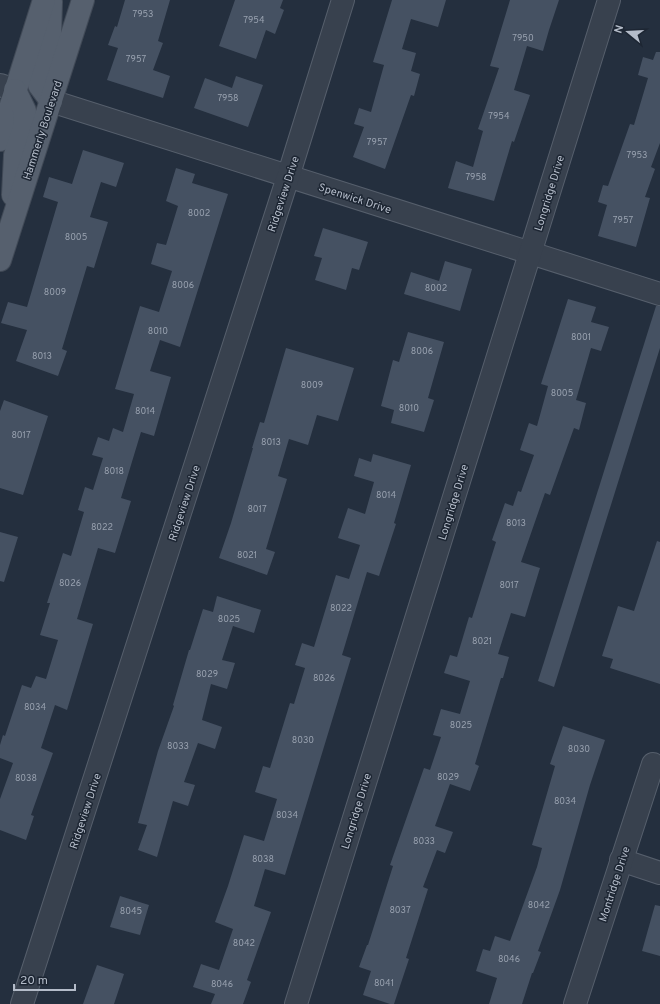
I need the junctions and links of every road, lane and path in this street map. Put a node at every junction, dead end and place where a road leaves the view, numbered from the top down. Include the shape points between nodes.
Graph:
1 (44, 0) edge
2 (51, 0) edge
3 (83, 0) edge
4 (343, 0) edge
5 (609, 0) edge
6 (8, 87) edge
7 (51, 101) junction
8 (0, 140) edge
9 (288, 177) junction
10 (12, 222) junction
11 (530, 254) junction
12 (0, 260) edge
13 (660, 294) edge
14 (653, 764) dead end
15 (621, 860) junction
16 (660, 873) edge
17 (22, 1004) edge
18 (296, 1004) edge
19 (575, 1004) edge

1 - 6 main road
2 - 7 main road via 50,35 39,68 39,85
3 - 7 main road, Hammerly Boulevard
4 - 9 street, Ridgeview Drive
5 - 11 street, Longridge Drive
6 - 8 main road
6 - 10 main road via 26,111 24,128 15,155
7 - 9 street, Spenwick Drive
7 - 10 main road, Hammerly Boulevard
9 - 11 street, Spenwick Drive
9 - 17 street, Ridgeview Drive
10 - 12 main road, Hammerly Boulevard
11 - 13 street, Spenwick Drive
11 - 18 street, Longridge Drive
14 - 15 street, Montridge Drive
15 - 16 street
15 - 19 street, Montridge Drive

